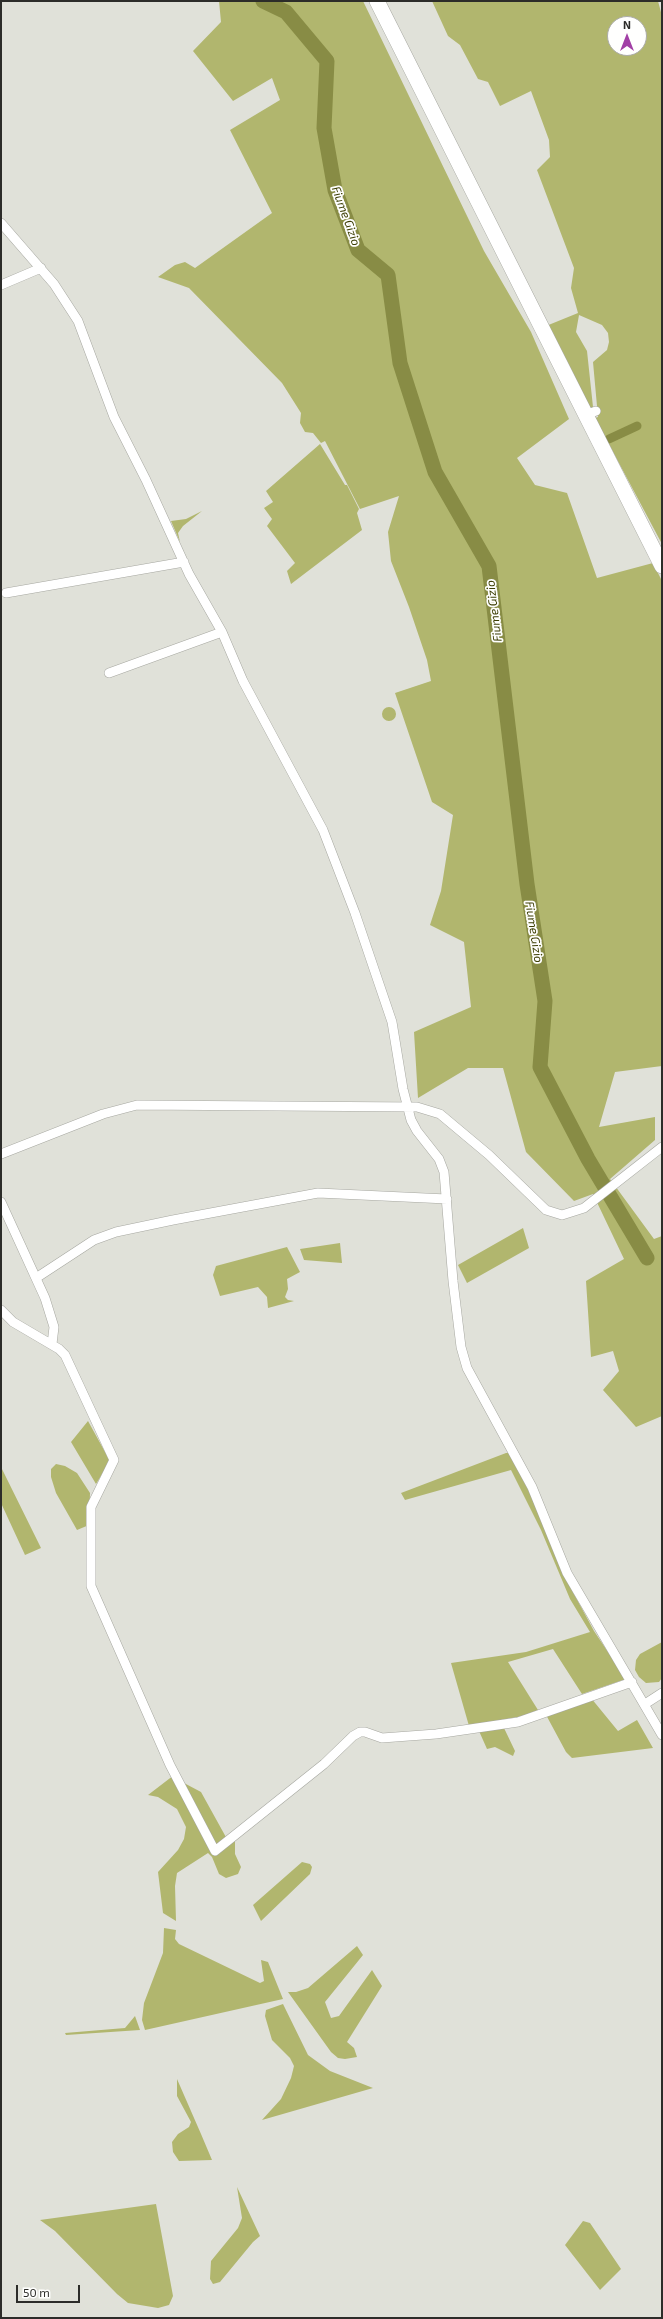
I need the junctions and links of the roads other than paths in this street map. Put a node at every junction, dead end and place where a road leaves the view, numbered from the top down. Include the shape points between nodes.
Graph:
1 (377, 1) edge
2 (1, 223) edge
3 (41, 268) junction
4 (1, 285) edge
5 (184, 562) junction
6 (662, 566) edge
7 (6, 592) dead end
8 (222, 632) junction
9 (109, 673) dead end
10 (408, 1108) junction
11 (662, 1148) edge
12 (1, 1154) edge
13 (447, 1199) junction
14 (1, 1202) edge
15 (36, 1278) junction
16 (1, 1310) edge
17 (52, 1344) junction
18 (632, 1682) junction
19 (662, 1693) edge
20 (645, 1704) junction
21 (662, 1735) edge

1 - 6 main road via 590,413
2 - 3 street
3 - 4 street
3 - 5 street via 78,321 114,417
5 - 7 street
5 - 8 street
8 - 9 street
8 - 10 street via 243,681 323,830 392,1022
10 - 11 street via 417,1107 440,1114 489,1155 546,1210 562,1215 584,1208
10 - 12 street via 137,1105 102,1114
10 - 13 street via 417,1131 439,1159 444,1172
13 - 15 street via 318,1193 173,1220 116,1232 94,1240
13 - 18 street via 453,1281 461,1347 467,1368 532,1487 567,1573
14 - 15 street
15 - 17 street via 54,1327
16 - 17 street via 13,1322
17 - 18 street via 65,1356 114,1460 91,1507 91,1586 170,1765 215,1851 360,1732 386,1737 436,1734 518,1722
18 - 20 street
19 - 20 street
20 - 21 street

